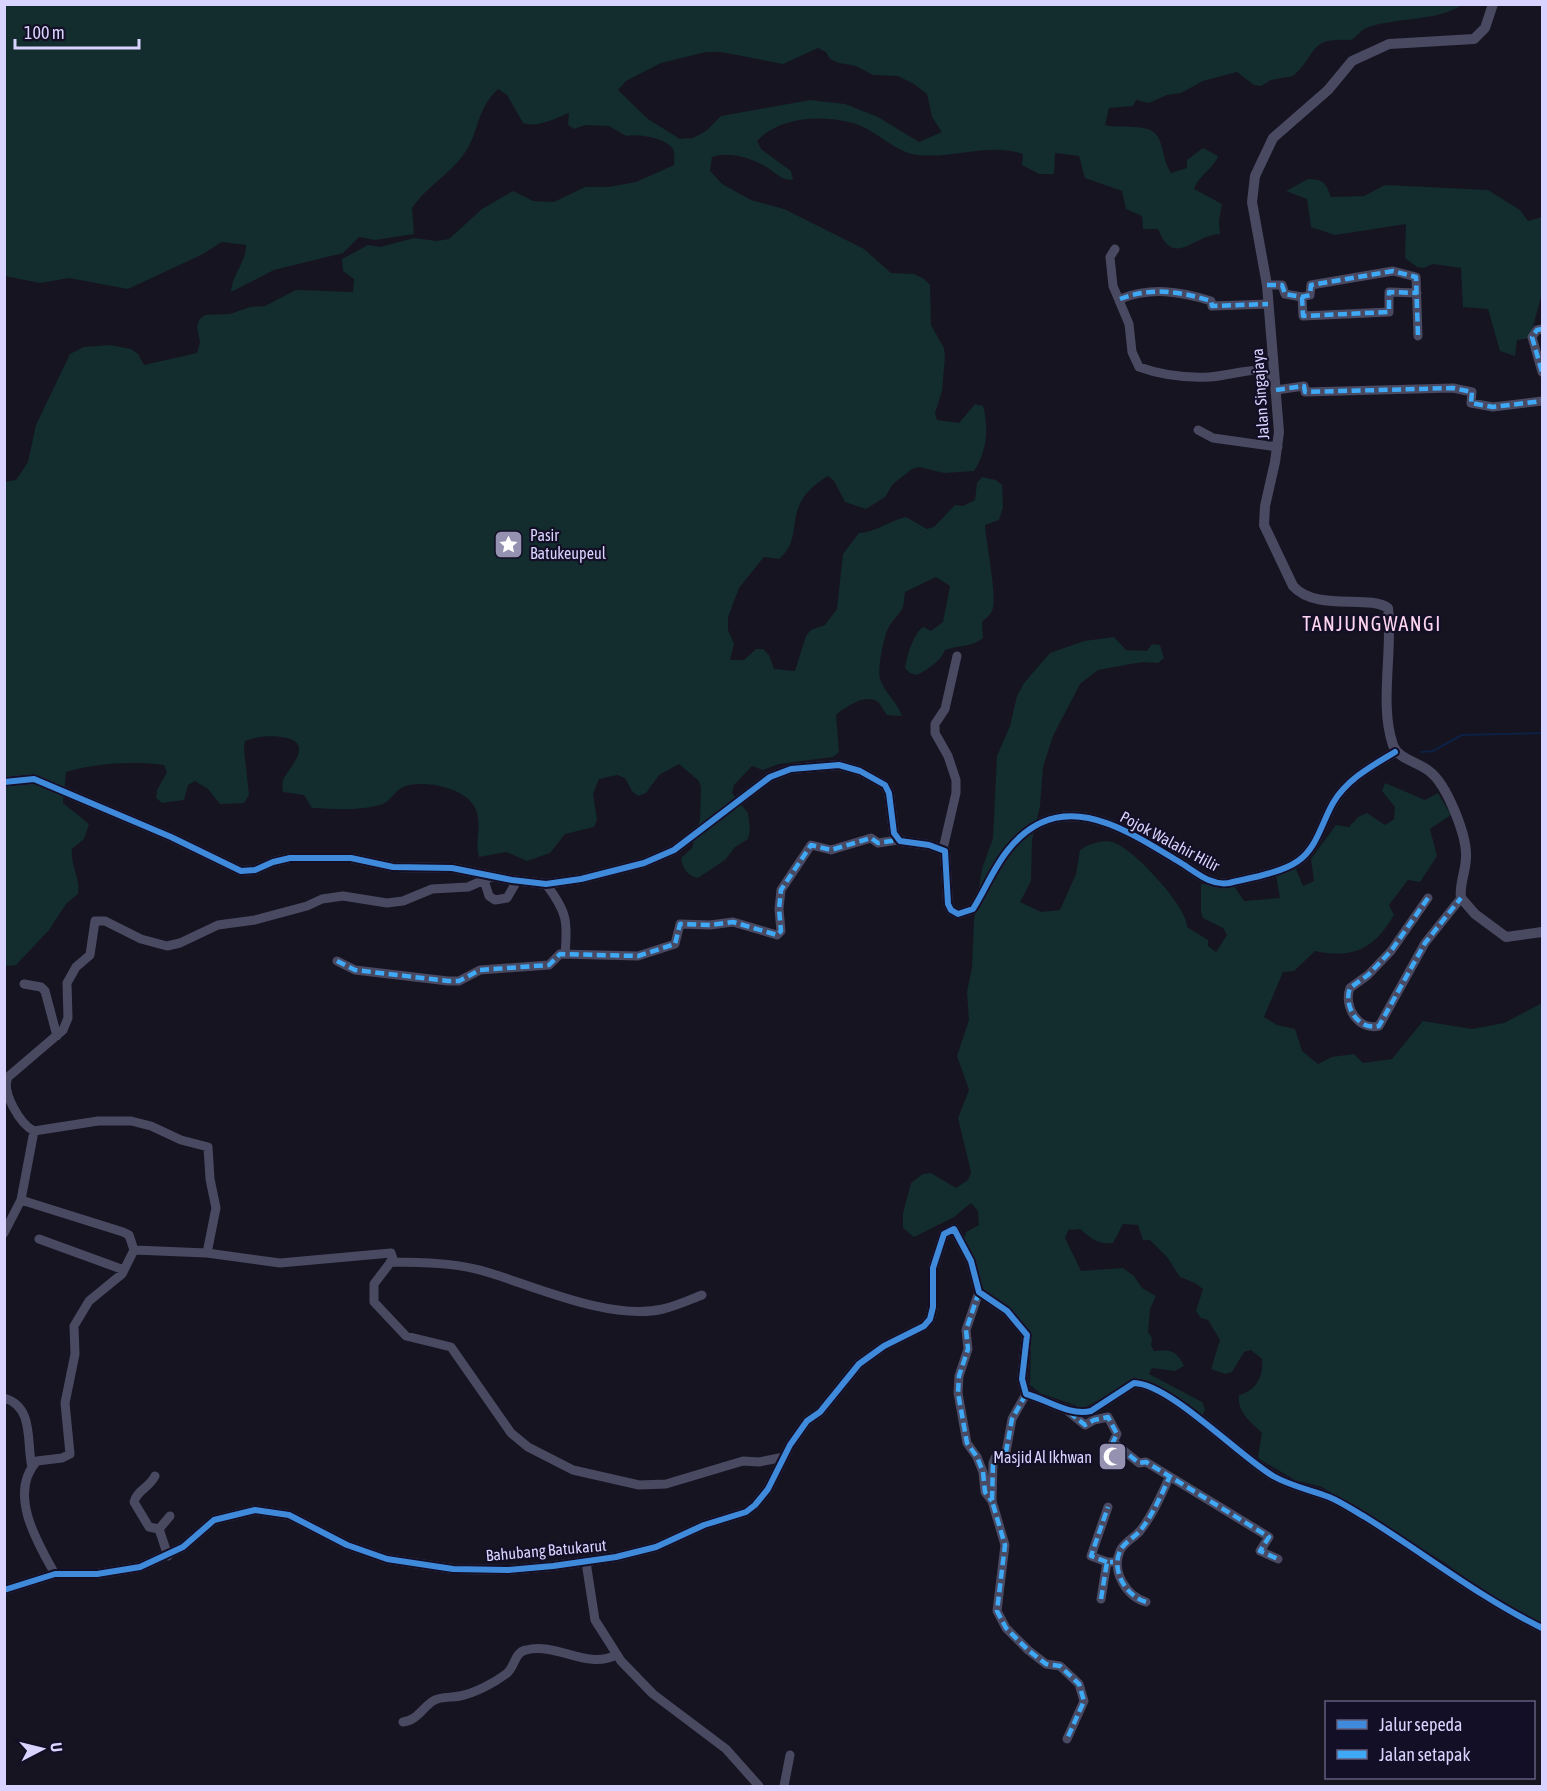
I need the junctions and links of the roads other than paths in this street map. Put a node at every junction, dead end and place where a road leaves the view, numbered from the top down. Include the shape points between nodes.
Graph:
1 (1493, 4) edge
2 (1115, 249) dead end
3 (1267, 285) junction
4 (1417, 293) junction
5 (1302, 297) junction
6 (1120, 299) junction
7 (1268, 304) junction
8 (1542, 329) edge
9 (1418, 336) dead end
10 (1542, 372) edge
11 (1275, 385) junction
12 (1542, 401) edge
13 (1198, 430) dead end
14 (1278, 447) junction
15 (957, 656) dead end
16 (1395, 752) junction
17 (4, 782) edge
18 (898, 840) junction
19 (943, 849) junction
20 (488, 878) junction
21 (517, 881) junction
22 (546, 884) junction
23 (1428, 898) dead end
24 (1461, 898) junction
25 (1542, 932) edge
26 (566, 954) junction
27 (337, 961) dead end
28 (24, 984) dead end
29 (57, 1036) junction
30 (34, 1131) junction
31 (21, 1200) junction
32 (4, 1233) edge
33 (39, 1239) dead end
34 (134, 1250) junction
35 (207, 1254) junction
36 (390, 1262) junction
37 (124, 1270) junction
38 (979, 1292) junction
39 (702, 1295) dead end
40 (1026, 1394) junction
41 (4, 1398) edge
42 (1070, 1412) junction
43 (784, 1457) junction
44 (32, 1467) junction
45 (154, 1476) dead end
46 (1170, 1478) junction
47 (992, 1501) junction
48 (1108, 1507) dead end
49 (170, 1516) dead end
50 (159, 1529) junction
51 (168, 1556) junction
52 (1278, 1559) dead end
53 (586, 1562) junction
54 (1112, 1562) junction
55 (55, 1574) junction
56 (4, 1590) edge
57 (1101, 1599) dead end
58 (1146, 1602) dead end
59 (1542, 1628) edge
60 (616, 1655) junction
61 (403, 1722) dead end
62 (1067, 1740) dead end
63 (790, 1755) dead end
64 (759, 1786) edge
65 (784, 1786) edge

1 - 3 street, Jalan Singajaya via 1485,28 1474,39 1389,44 1352,61 1328,90 1273,138 1251,190
2 - 6 street via 1110,258 1113,286
3 - 5 street via 1282,285 1285,294
3 - 7 street, Jalan Singajaya
4 - 5 street via 1416,277 1393,271 1311,285 1310,295
4 - 5 street via 1389,292 1389,312 1303,316
4 - 9 street
6 - 7 street via 1174,291 1211,301 1212,306
6 - 11 street via 1139,366 1178,376 1210,377 1261,370
7 - 11 street, Jalan Singajaya
8 - 10 street via 1532,337
11 - 12 street via 1304,386 1305,392 1453,388 1472,392 1471,403 1493,407
11 - 14 street, Jalan Singajaya
13 - 14 street via 1213,438
14 - 16 street, Jalan Singajaya via 1264,525 1293,586 1327,601 1388,608 1389,721
15 - 19 street via 945,709 935,724 935,733 956,780
16 - 19 street, Pojok Walahir Hilir via 1347,786 1307,853 1292,865 1228,883 1214,883 1095,818 1071,815 1023,834 1004,856 974,909 958,914 948,904 948,866
16 - 24 street via 1430,771 1450,801 1466,854
17 - 20 street via 34,779 241,871 290,858 351,858 393,867 452,868
18 - 19 street
18 - 22 street via 885,784 839,765 790,769 770,777 674,850 644,863
18 - 26 street via 878,843 871,838 831,850 811,845 781,890 781,931 777,935 733,922 680,924 675,944 646,955
20 - 21 street
20 - 21 street via 489,896 495,900 507,898
20 - 29 street via 468,886 432,889 403,901 387,903 343,896 322,899 255,920 218,925 167,946 97,920 93,924 90,955 76,967 67,983 68,1018
21 - 22 street
22 - 26 street via 566,920
23 - 24 street via 1391,951 1350,988 1348,1000 1355,1018 1362,1023 1379,1026 1425,943
24 - 25 street via 1475,914 1506,936
26 - 27 street via 557,955 549,965 480,970 459,981 385,975 355,970
28 - 29 street via 45,991
29 - 30 street via 15,1069 5,1082 26,1126
30 - 31 street
30 - 35 street via 98,1121 131,1121 205,1145 210,1152 216,1208
31 - 32 street
31 - 34 street via 123,1232 129,1235
33 - 37 street
34 - 35 street
34 - 37 street
35 - 36 street via 265,1263 296,1263 382,1252 391,1253
36 - 39 street via 452,1264 611,1309 663,1309
36 - 43 street via 374,1284 372,1298 377,1306 406,1336 452,1347 511,1433 552,1460 581,1472 648,1485 676,1483 743,1461
37 - 44 street via 89,1301 74,1326 75,1354 65,1403 70,1454 37,1461
38 - 40 street via 1007,1311 1027,1335 1022,1379
38 - 43 street, Bahubang Batukarut via 959,1234 948,1230 933,1268 930,1319 867,1356 820,1412 807,1420
38 - 47 street via 966,1330 968,1349 958,1393 967,1443 977,1457 985,1492
40 - 42 street
40 - 47 street via 1012,1419 1006,1452 993,1463
41 - 44 street via 13,1401 25,1416
42 - 46 street via 1085,1425 1108,1417 1117,1434 1113,1442 1139,1463 1146,1462
42 - 59 street via 1091,1411 1134,1383 1142,1384 1175,1400 1275,1477 1352,1509 1492,1602
43 - 53 street, Bahubang Batukarut via 768,1489 746,1512 704,1524 645,1550
44 - 55 street via 26,1511
45 - 50 street via 134,1502 149,1527
46 - 52 street via 1208,1497 1222,1510 1269,1537 1260,1551
46 - 54 street via 1140,1531 1121,1547
47 - 62 street via 1005,1545 998,1611 1006,1628 1028,1650 1046,1664 1060,1666 1078,1684 1084,1701
48 - 54 street via 1090,1556
49 - 50 street
50 - 51 street
51 - 53 street, Bahubang Batukarut via 214,1520 259,1510 289,1515 347,1545 405,1564 483,1570
51 - 55 street, Bahubang Batukarut via 121,1571
53 - 60 street via 595,1620
54 - 57 street
54 - 58 street via 1135,1599
55 - 56 street, Bahubang Batukarut
60 - 61 street via 599,1660 550,1649 521,1651 509,1672 500,1678 462,1696 434,1700 421,1714
60 - 64 street via 653,1694 726,1749
63 - 65 street

